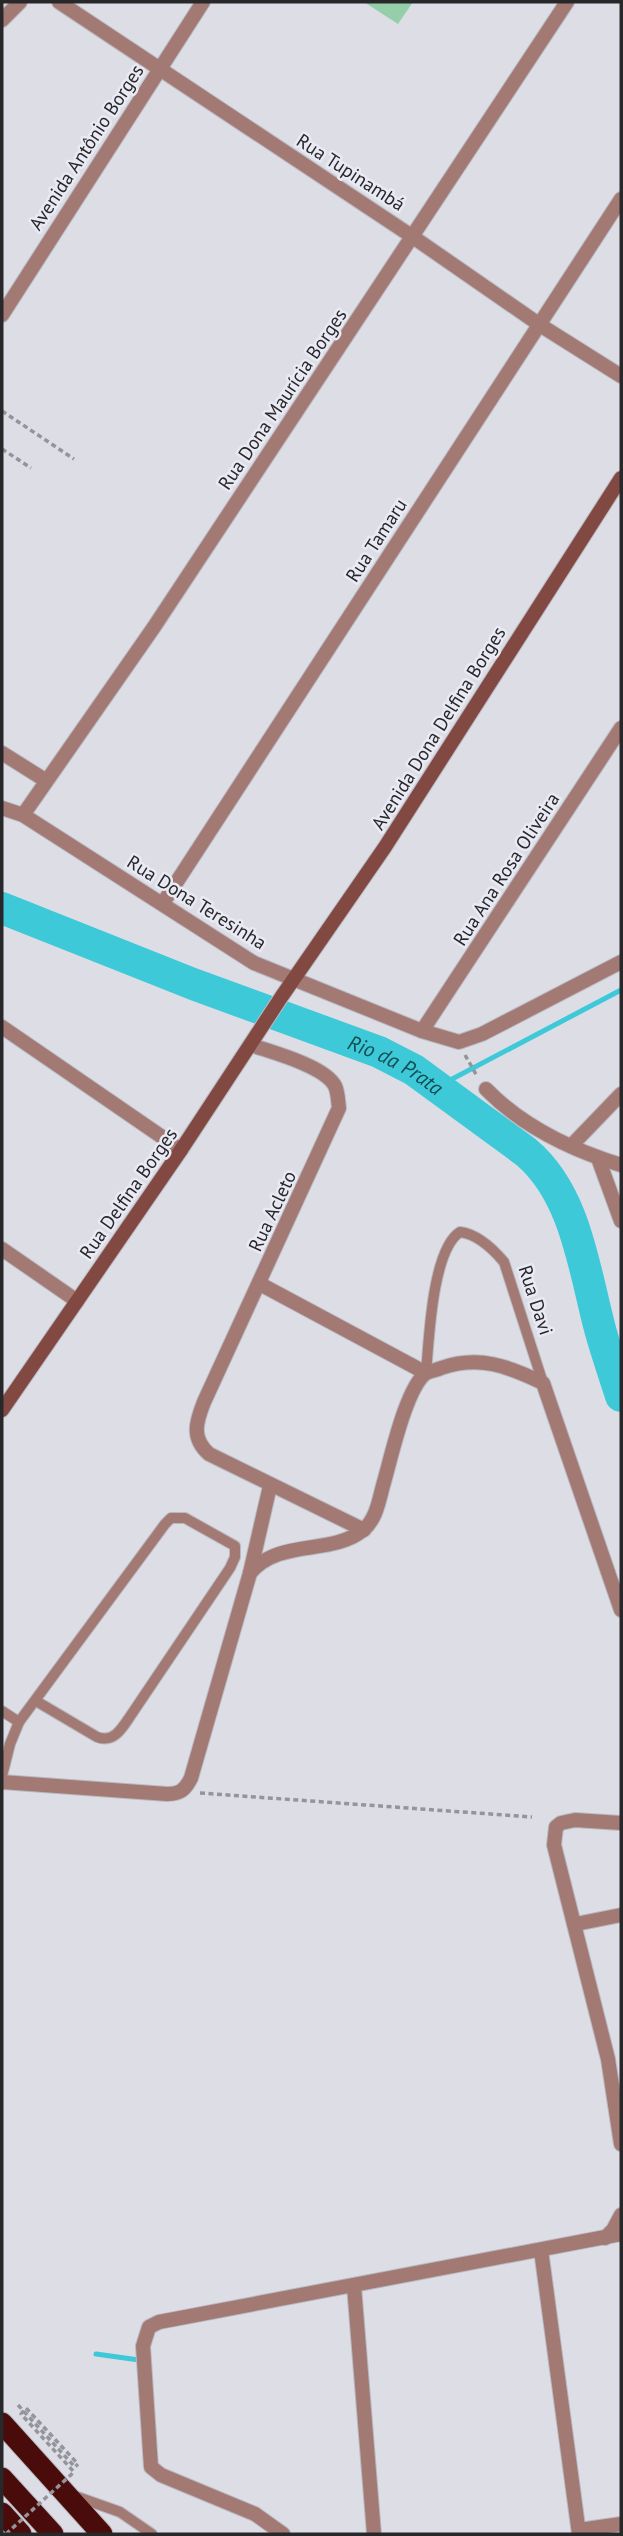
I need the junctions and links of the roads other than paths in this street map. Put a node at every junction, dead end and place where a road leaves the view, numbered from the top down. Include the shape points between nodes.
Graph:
1 (20, 2) edge
2 (59, 2) edge
3 (203, 2) edge
4 (567, 2) edge
5 (2, 20) edge
6 (159, 69) junction
7 (621, 199) edge
8 (413, 237) junction
9 (2, 314) edge
10 (540, 325) junction
11 (621, 376) edge
12 (621, 478) edge
13 (621, 727) edge
14 (2, 753) edge
15 (45, 780) junction
16 (2, 808) edge
17 (23, 814) junction
18 (163, 903) junction
19 (621, 962) edge
20 (294, 979) junction
21 (282, 996) joint
22 (2, 1027) edge
23 (422, 1031) junction
24 (251, 1045) junction
25 (481, 1083) road end
26 (621, 1094) edge
27 (571, 1146) junction
28 (181, 1150) junction
29 (598, 1158) junction
30 (621, 1165) edge
31 (621, 1221) edge
32 (2, 1249) edge
33 (260, 1284) junction
34 (77, 1301) junction
35 (426, 1373) junction
36 (542, 1383) junction
37 (2, 1410) edge
38 (270, 1486) junction
39 (364, 1530) junction
40 (250, 1573) junction
41 (621, 1610) edge
42 (36, 1701) junction
43 (2, 1711) edge
44 (19, 1722) junction
45 (2, 1776) edge
46 (2, 1782) edge
47 (621, 1823) edge
48 (621, 1916) edge
49 (576, 1924) junction
50 (614, 2057) edge
51 (621, 2144) edge
52 (621, 2215) edge
53 (621, 2234) edge
54 (605, 2238) junction
55 (541, 2250) junction
56 (354, 2286) junction
57 (2, 2423) edge
58 (2, 2478) edge
59 (66, 2493) junction
60 (2, 2513) edge
61 (621, 2524) edge
62 (579, 2532) edge
63 (21, 2534) edge
64 (53, 2534) edge
65 (102, 2534) edge
66 (152, 2534) edge
67 (283, 2534) edge
68 (374, 2534) edge

1 - 5 street
2 - 6 street, Rua Tupinambá
3 - 6 street, Avenida Antônio Borges
4 - 8 street, Rua Dona Maurícia Borges
6 - 8 street, Rua Tupinambá
6 - 9 street, Avenida Antônio Borges
7 - 10 street, Rua Tamaru
8 - 10 street, Rua Tupinambá
8 - 15 street, Rua Dona Maurícia Borges via 154,627
10 - 11 street, Rua Tupinambá
10 - 18 street, Rua Tamaru
12 - 20 street, Avenida Dona Delfina Borges via 385,847
13 - 23 street, Rua Ana Rosa Oliveira
14 - 15 street
15 - 17 street, Rua Dona Maurícia Borges
16 - 17 street, Rua Dona Teresinha
17 - 18 street, Rua Dona Teresinha
18 - 20 street, Rua Dona Teresinha via 254,963
19 - 23 street, Rua Dona Teresinha via 459,1042
20 - 21 street, Avenida Dona Delfina Borges
20 - 23 street, Rua Dona Teresinha
21 - 24 street, Rua Delfina Borges
22 - 28 street
24 - 28 street, Rua Delfina Borges
24 - 33 street, Rua Acleto via 317,1069 335,1086 339,1108
25 - 27 street via 511,1113
26 - 27 street
27 - 29 street
28 - 34 street, Rua Delfina Borges
29 - 30 street
29 - 31 street
32 - 34 street
33 - 35 street
33 - 38 street, Rua Acleto via 196,1421 202,1448
34 - 37 street, Rua Delfina Borges
35 - 36 street via 455,1363 481,1361 503,1365
35 - 36 lane, Rua Davi via 437,1278 451,1237 460,1232 494,1250 504,1262
35 - 39 street, Rua Davi via 407,1407 376,1511
36 - 41 street, Rua Davi
38 - 39 street
38 - 40 street
39 - 40 street via 338,1542 270,1557
40 - 46 street via 191,1778 181,1792
42 - 42 lane via 171,1518 185,1518 235,1546 230,1568 115,1736 108,1740 97,1737
42 - 44 lane
43 - 44 lane
44 - 45 lane
47 - 49 street via 575,1820 556,1827 554,1844
48 - 49 street
49 - 50 street
50 - 51 street
52 - 54 street
53 - 54 street
54 - 55 street
55 - 56 street
55 - 62 street
56 - 67 street via 159,2322 149,2327 144,2338 152,2469 254,2514
56 - 68 street
57 - 59 highway
58 - 64 highway
59 - 65 highway
59 - 66 lane via 120,2512
60 - 63 highway
61 - 62 street

